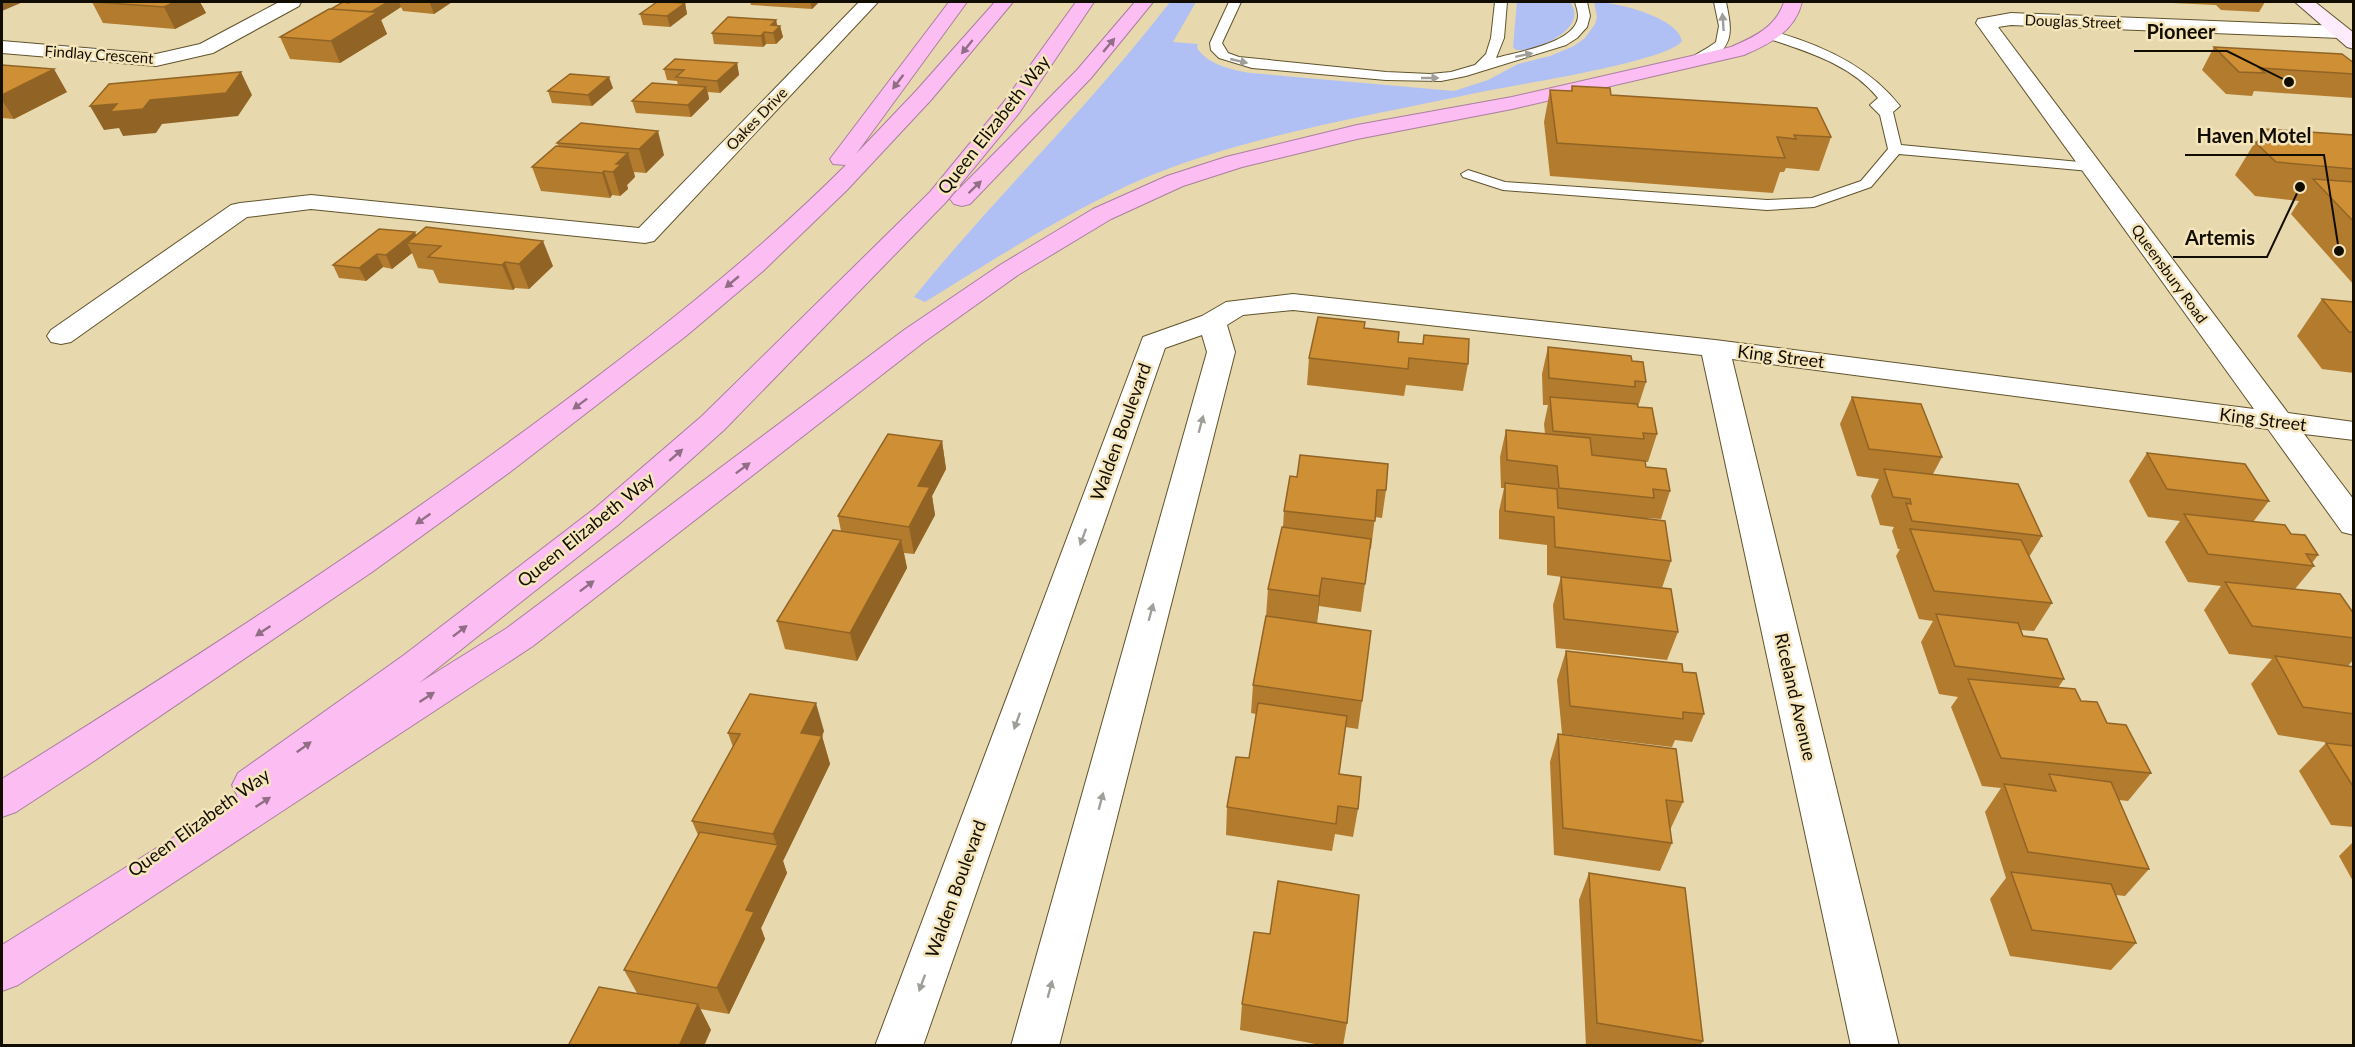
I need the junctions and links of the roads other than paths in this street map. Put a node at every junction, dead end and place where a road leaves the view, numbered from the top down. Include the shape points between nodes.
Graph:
1 (292, 2) edge
2 (869, 2) edge
3 (958, 2) edge
4 (1004, 2) edge
5 (1085, 2) edge
6 (1144, 2) edge
7 (1235, 2) edge
8 (1501, 2) edge
9 (1581, 2) edge
10 (1720, 2) edge
11 (1793, 2) edge
12 (2304, 2) edge
13 (1985, 23) joint
14 (1768, 34) junction
15 (2347, 38) edge
16 (2, 47) edge
17 (1686, 64) junction
18 (1469, 73) junction
19 (1894, 149) junction
20 (2090, 167) junction
21 (1468, 174) dead end
22 (777, 245) junction
23 (1212, 322) junction
24 (61, 336) dead end
25 (1715, 348) junction
26 (2277, 421) junction
27 (713, 423) junction
28 (2354, 431) edge
29 (2354, 524) edge
30 (2, 800) edge
31 (2, 968) edge
32 (899, 1046) edge
33 (1035, 1046) edge
34 (1875, 1046) edge

1 - 16 street, Findlay Crescent via 206,49 156,60
2 - 24 street, Oakes Drive via 645,236 311,202 240,210
3 -> 22 highway
4 -> 22 highway via 897,127
5 - 27 highway, Queen Elizabeth Way via 1011,108 945,189
27 -> 6 highway via 976,187 1084,74
7 -> 18 lane via 1215,47 1237,62 1415,77
8 - 18 lane via 1493,56 1490,62
18 -> 9 lane via 1567,39 1584,19
17 -> 10 lane via 1706,56 1722,43 1725,26
11 - 14 highway via 1789,16
12 - 15 main road
13 - 15 street, Douglas Street via 2011,19
13 - 20 street, Queensbury Road
14 - 17 highway via 1737,51
14 - 19 lane via 1849,67 1875,85 1886,106
31 -> 17 highway via 520,637 914,336 1009,270 1102,214 1234,162 1358,132
19 - 20 lane
19 - 21 lane via 1866,184 1814,202 1767,205 1503,186
20 - 26 street, Queensbury Road
22 -> 30 highway via 659,344 511,457 217,663
23 - 25 street, King Street via 1236,308 1293,302
23 -> 32 street, Walden Boulevard via 1153,343
33 -> 23 street via 1221,352
25 - 26 street, King Street
25 - 34 street, Riceland Avenue
26 - 28 street, King Street
26 - 29 street, Queensbury Road
31 -> 27 highway, Queen Elizabeth Way via 417,665 606,517

